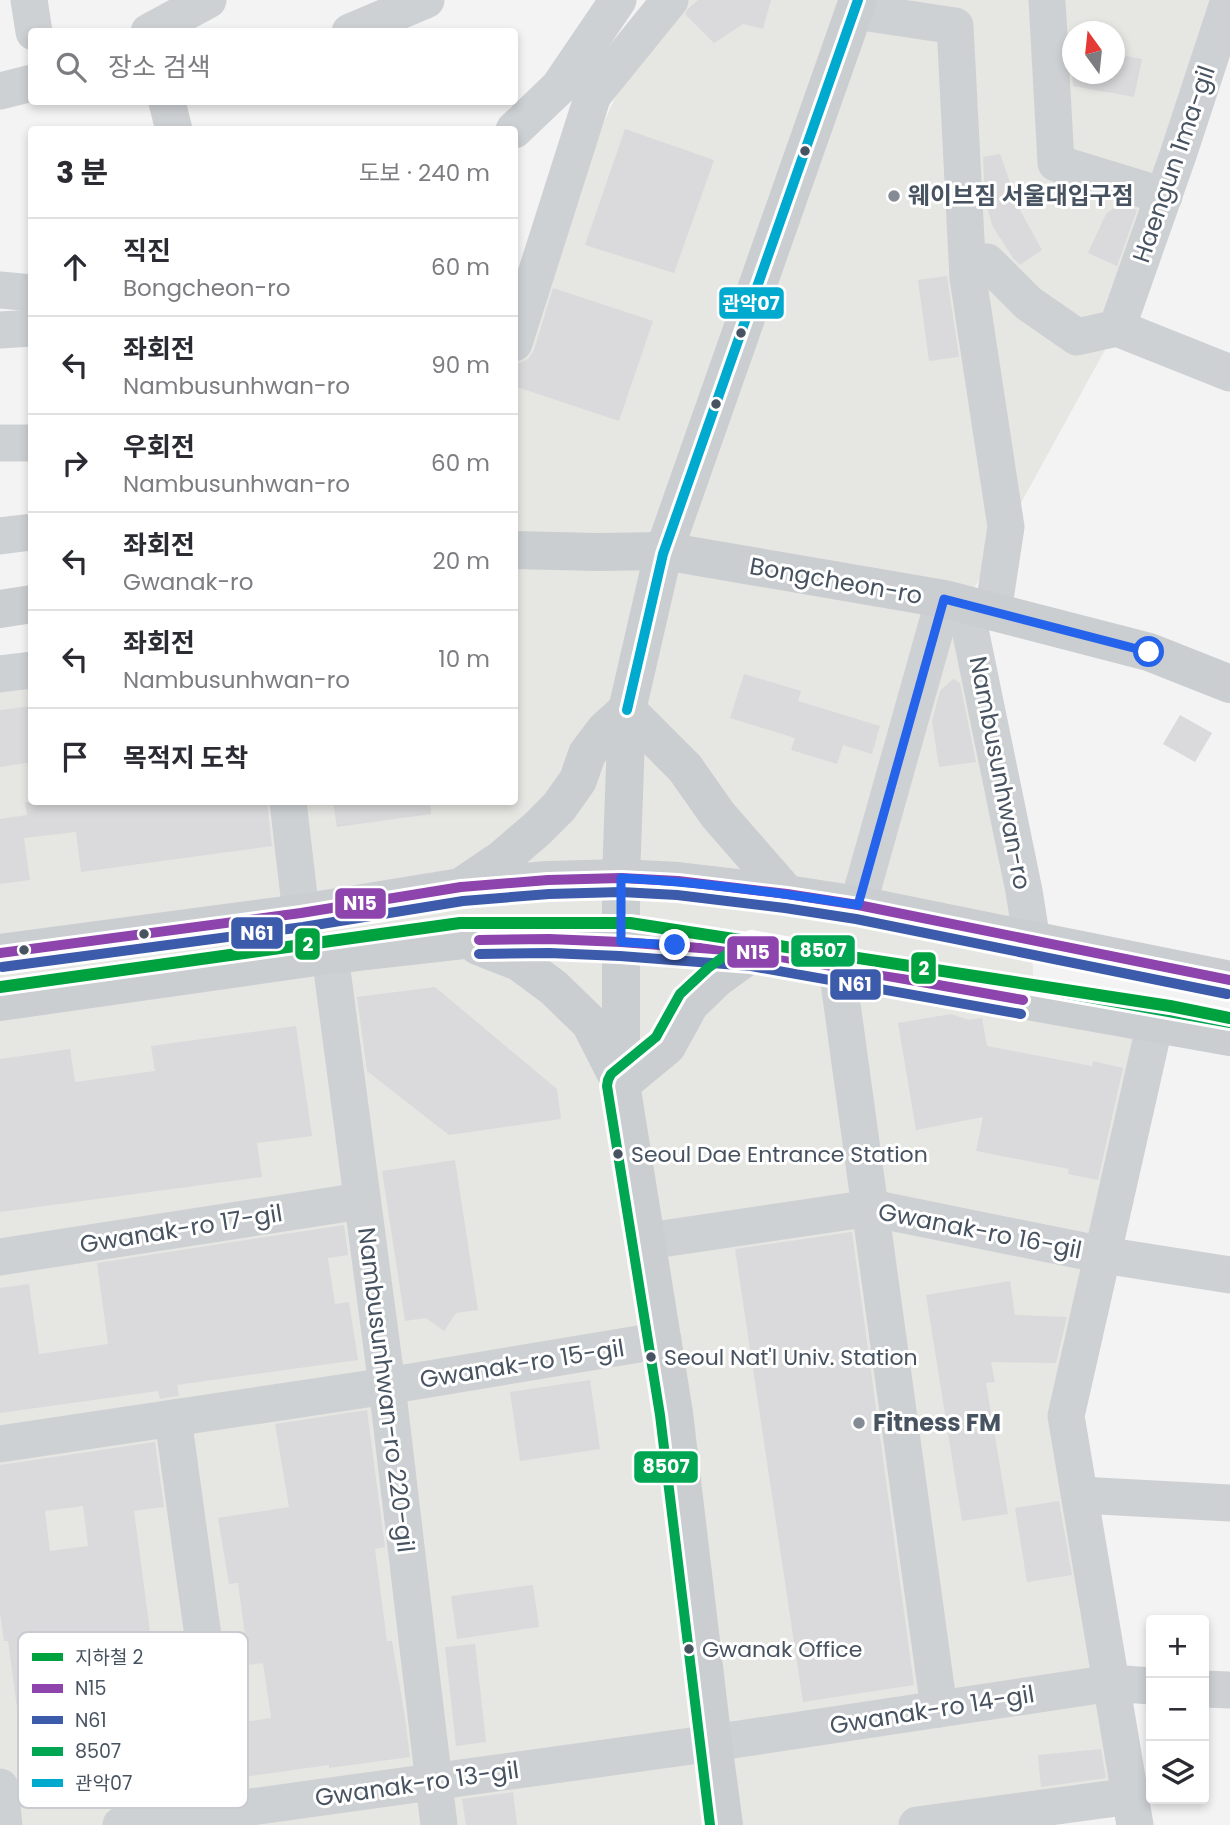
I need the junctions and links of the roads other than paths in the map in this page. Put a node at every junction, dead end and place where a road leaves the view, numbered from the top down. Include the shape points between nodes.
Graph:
1 (29, 0) edge
2 (158, 0) edge
3 (208, 0) edge
4 (426, 0) edge
5 (618, 0) edge
6 (670, 0) edge
7 (1047, 0) edge
8 (1229, 0) edge
9 (857, 5) edge
10 (33, 28) edge
11 (150, 28) edge
12 (156, 28) edge
13 (360, 28) edge
14 (1223, 40) edge
15 (28, 84) edge
16 (0, 91) edge
17 (576, 91) junction
18 (518, 127) edge
19 (1164, 195) junction
20 (968, 278) junction
21 (0, 290) edge
22 (28, 293) edge
23 (28, 328) edge
24 (1117, 328) junction
25 (518, 329) edge
26 (0, 330) edge
27 (1230, 373) edge
28 (0, 443) edge
29 (28, 443) edge
30 (28, 532) edge
31 (0, 536) edge
32 (518, 550) edge
33 (664, 551) junction
34 (28, 604) edge
35 (968, 605) junction
36 (0, 608) edge
37 (28, 670) edge
38 (0, 674) edge
39 (1230, 684) edge
40 (628, 710) junction
41 (288, 805) edge
42 (621, 878) junction
43 (461, 887) junction
44 (787, 894) junction
45 (858, 905) junction
46 (301, 913) junction
47 (463, 940) junction
48 (1032, 941) junction
49 (621, 942) junction
50 (753, 952) junction
51 (0, 953) edge
52 (330, 955) junction
53 (837, 968) junction
54 (1230, 980) edge
55 (0, 1002) edge
56 (1156, 1023) junction
57 (1230, 1037) edge
58 (621, 1084) junction
59 (361, 1201) junction
60 (871, 1209) junction
61 (648, 1241) junction
62 (1103, 1255) junction
63 (0, 1257) edge
64 (1230, 1275) edge
65 (663, 1340) junction
66 (387, 1386) junction
67 (173, 1418) junction
68 (0, 1444) edge
69 (1080, 1495) junction
70 (1230, 1503) edge
71 (202, 1632) edge
72 (1112, 1683) junction
73 (1146, 1686) edge
74 (1209, 1689) edge
75 (1230, 1690) edge
76 (939, 1709) junction
77 (713, 1744) junction
78 (434, 1781) junction
79 (0, 1787) edge
80 (227, 1808) edge
81 (248, 1808) edge
82 (248, 1808) edge
83 (1133, 1810) edge
84 (227, 1811) junction
85 (4, 1825) edge
86 (121, 1825) edge
87 (439, 1825) edge
88 (724, 1825) edge
89 (917, 1825) edge

1 - 10 street
2 - 11 street
3 - 12 street
4 - 13 street
5 - 17 street
6 - 17 street
7 - 19 street via 1056,163
8 - 14 street, Haengun 1ma-gil
9 - 20 street via 955,26
9 - 33 main road
14 - 19 street, Haengun 1ma-gil
15 - 16 street
17 - 18 street
17 - 25 street
19 - 24 street, Haengun 1ma-gil
20 - 24 street via 987,262 1028,303 1077,337
20 - 35 street via 1006,527
21 - 22 street
23 - 26 street
24 - 27 street
28 - 29 street
30 - 31 street
32 - 33 main road, Bongcheon-ro
33 - 35 main road, Bongcheon-ro
33 - 40 main road
34 - 36 main road
35 - 39 main road, Bongcheon-ro via 1149,652
35 - 45 street, Nambusunhwan-ro
35 - 48 street, Nambusunhwan-ro
37 - 38 street
40 - 42 main road
40 - 43 main road via 587,754 578,780 559,807 502,859
40 - 44 main road via 685,768
41 - 46 street
42 - 43 main road
42 - 44 main road
42 - 49 main road
43 - 46 main road
44 - 45 main road
45 - 48 main road
46 - 51 main road
47 - 49 main road
47 - 52 main road
47 - 58 main road via 519,962 554,988 590,1023
48 - 54 main road
49 - 50 main road
49 - 58 main road
50 - 53 main road
50 - 58 main road via 690,1004 667,1046
52 - 55 main road
52 - 59 street, Nambusunhwan-ro 220-gil
53 - 56 main road
53 - 60 street
56 - 57 main road
56 - 62 street
58 - 61 main road
59 - 63 street, Gwanak-ro 17-gil
59 - 66 street, Nambusunhwan-ro 220-gil
60 - 61 street, Gwanak-ro 16-gil
60 - 62 street, Gwanak-ro 16-gil
60 - 76 street
61 - 65 main road
62 - 64 street, Gwanak-ro 16-gil
62 - 69 street via 1066,1416
65 - 66 street, Gwanak-ro 15-gil
65 - 77 main road
66 - 67 street, Gwanak-ro 15-gil
66 - 78 street, Nambusunhwan-ro 220-gil
67 - 68 street, Gwanak-ro 15-gil
67 - 71 street
69 - 70 street
69 - 72 street
72 - 73 street, Gwanak-ro 14-gil
72 - 76 street, Gwanak-ro 14-gil
72 - 83 street
74 - 75 street
76 - 77 street, Gwanak-ro 14-gil
77 - 78 street, Gwanak-ro 13-gil
77 - 88 main road
78 - 81 street, Gwanak-ro 13-gil
78 - 87 street, Nambusunhwan-ro 220-gil
79 - 85 street
80 - 84 street
82 - 84 street, Gwanak-ro 13-gil
83 - 89 street
84 - 86 street, Gwanak-ro 13-gil

